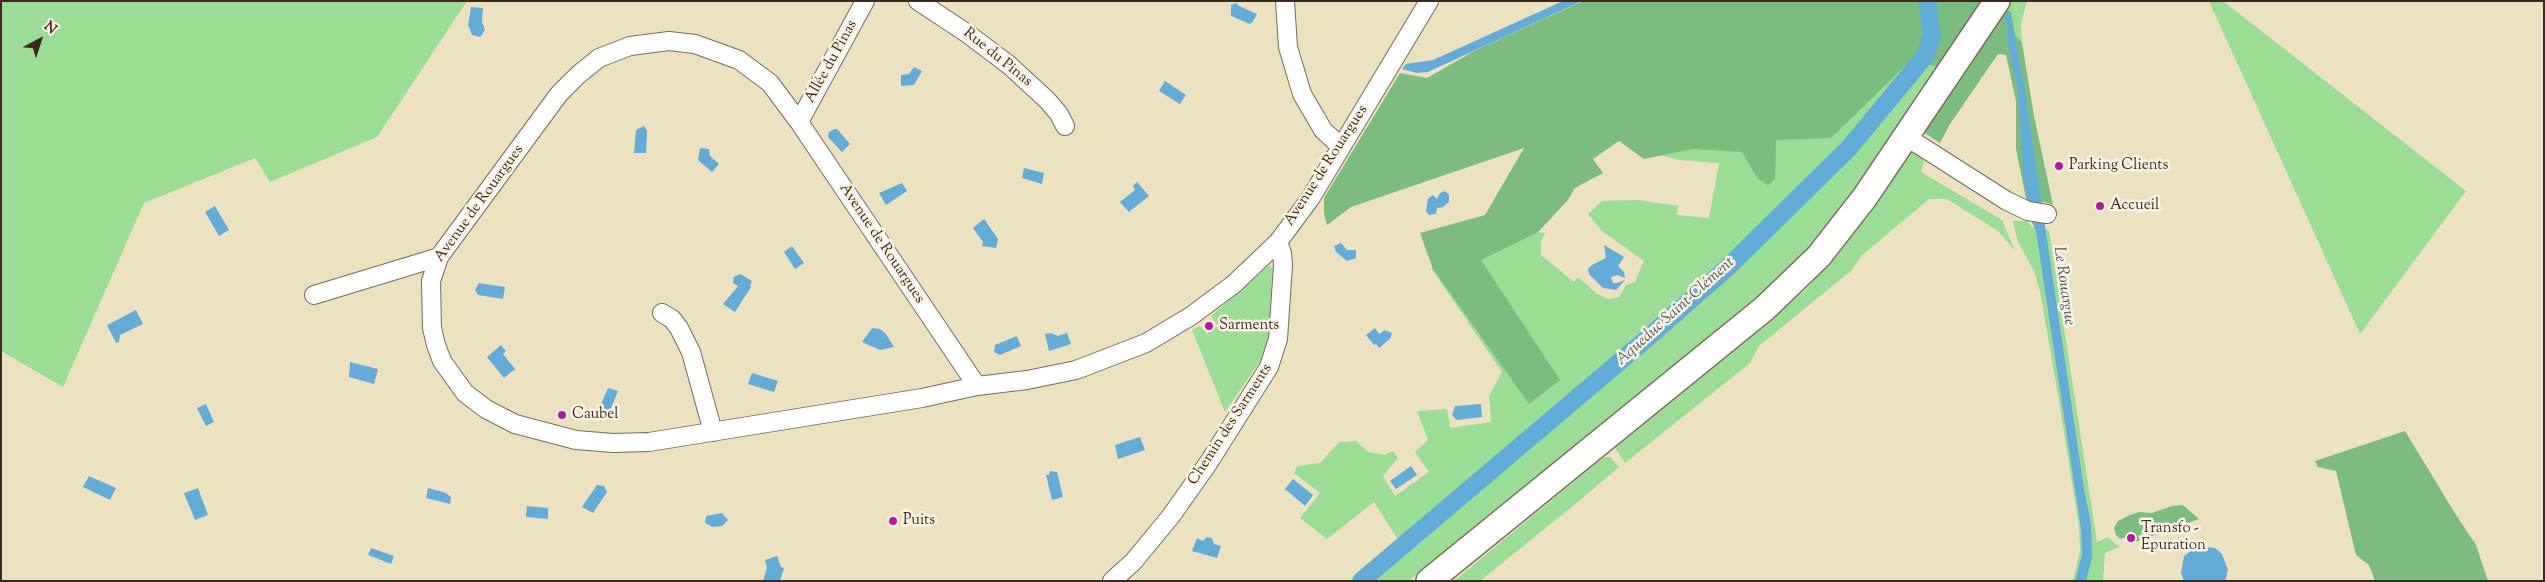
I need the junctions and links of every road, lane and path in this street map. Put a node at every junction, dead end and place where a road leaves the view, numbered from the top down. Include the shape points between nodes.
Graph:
1 (865, 1) edge
2 (918, 1) edge
3 (1285, 1) edge
4 (1429, 1) edge
5 (1991, 11) edge
6 (799, 122) junction
7 (1065, 126) dead end
8 (1905, 136) junction
9 (1340, 146) junction
10 (2047, 214) dead end
11 (1278, 242) junction
12 (439, 257) junction
13 (314, 295) dead end
14 (662, 312) dead end
15 (976, 386) junction
16 (713, 432) junction
17 (1112, 581) edge
18 (1429, 581) edge

1 - 6 street, Allée du Pinas
2 - 7 street, Rue du Pinas via 1009,65 1047,100
3 - 9 street via 1288,47 1302,94 1323,130
4 - 9 street, Avenue de Rouargues
5 - 8 street
6 - 12 street, Avenue de Rouargues via 758,72 718,51 669,41 614,50 589,66 559,94
6 - 15 street, Avenue de Rouargues
8 - 10 street via 2007,201
8 - 18 street via 1820,256 1779,296
9 - 11 street, Avenue de Rouargues via 1310,199
11 - 15 street, Avenue de Rouargues via 1212,302 1146,342 1076,370
11 - 17 street, Chemin des Sarments via 1283,265 1278,339 1269,368 1171,516 1134,562
12 - 13 street
12 - 16 street, Avenue de Rouargues via 431,281 434,337 442,361 452,377 475,402 515,424 576,440 613,444 649,442
14 - 16 street via 679,328 691,352
15 - 16 street, Avenue de Rouargues via 922,398

